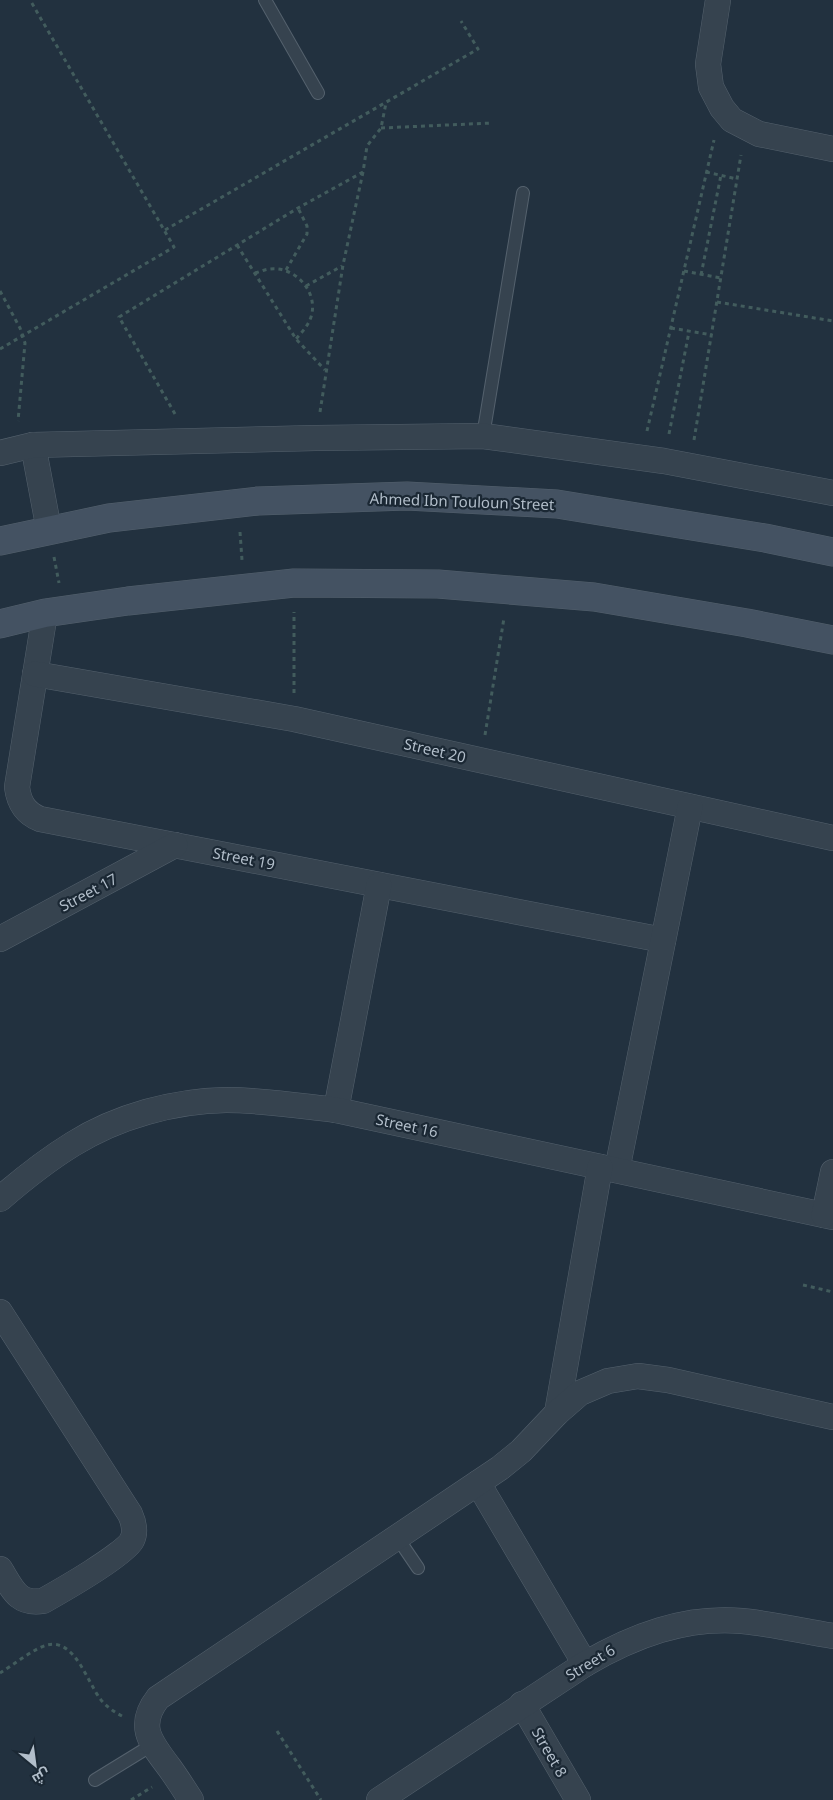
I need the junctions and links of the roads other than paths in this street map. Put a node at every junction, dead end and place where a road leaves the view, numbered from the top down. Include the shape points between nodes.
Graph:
1 (265, 0) edge
2 (718, 0) edge
3 (318, 93) dead end
4 (833, 149) edge
5 (523, 193) dead end
6 (483, 436) junction
7 (16, 449) edge
8 (833, 493) edge
9 (48, 530) junction
10 (0, 540) edge
11 (833, 552) edge
12 (55, 612) junction
13 (0, 624) edge
14 (833, 640) edge
15 (36, 674) junction
16 (690, 808) junction
17 (833, 838) edge
18 (175, 845) junction
19 (378, 885) junction
20 (0, 939) edge
21 (663, 940) junction
22 (336, 1110) junction
23 (608, 1168) junction
24 (833, 1172) edge
25 (3, 1189) edge
26 (829, 1216) edge
27 (0, 1312) edge
28 (7, 1339) edge
29 (557, 1414) junction
30 (833, 1417) edge
31 (478, 1483) junction
32 (397, 1537) junction
33 (418, 1568) dead end
34 (0, 1569) edge
35 (833, 1636) edge
36 (585, 1664) junction
37 (522, 1704) junction
38 (152, 1745) junction
39 (95, 1780) dead end
40 (191, 1800) edge
41 (379, 1800) edge
42 (578, 1800) edge

1 - 3 lane
2 - 4 street via 708,64 711,87 722,108 732,120 759,134
5 - 6 lane
6 - 7 street via 191,440
6 - 8 street via 664,461
7 - 9 street
9 - 10 street, Ahmed Ibn Touloun Street
9 - 11 street, Ahmed Ibn Touloun Street via 109,518 258,501 407,496 557,504
12 - 13 street
12 - 14 street via 128,600 294,583 438,584 594,597
12 - 15 street, Street 19
15 - 16 street, Street 20 via 294,719
15 - 18 street, Street 19 via 17,787 21,804 40,819
16 - 17 street, Street 20
16 - 21 street
18 - 19 street, Street 19
18 - 20 street, Street 17
19 - 21 street, Street 19
19 - 22 street
21 - 23 street
22 - 23 street, Street 16
22 - 25 street, Street 16 via 225,1100 147,1112 109,1125 74,1143
23 - 26 street, Street 16
23 - 29 street
24 - 26 street
27 - 28 street
28 - 34 street via 130,1514 134,1530 133,1539 122,1552 43,1601 26,1601 18,1596
29 - 30 street via 580,1393 608,1381 638,1376
29 - 31 street via 521,1451
31 - 32 street
31 - 36 street
32 - 33 lane
32 - 38 street via 158,1698 150,1708 147,1720 147,1733
35 - 36 street, Street 6 via 740,1621 708,1622 643,1634
36 - 37 street, Street 6
37 - 41 street, Street 6
37 - 42 street, Street 8
38 - 39 lane
38 - 40 street

